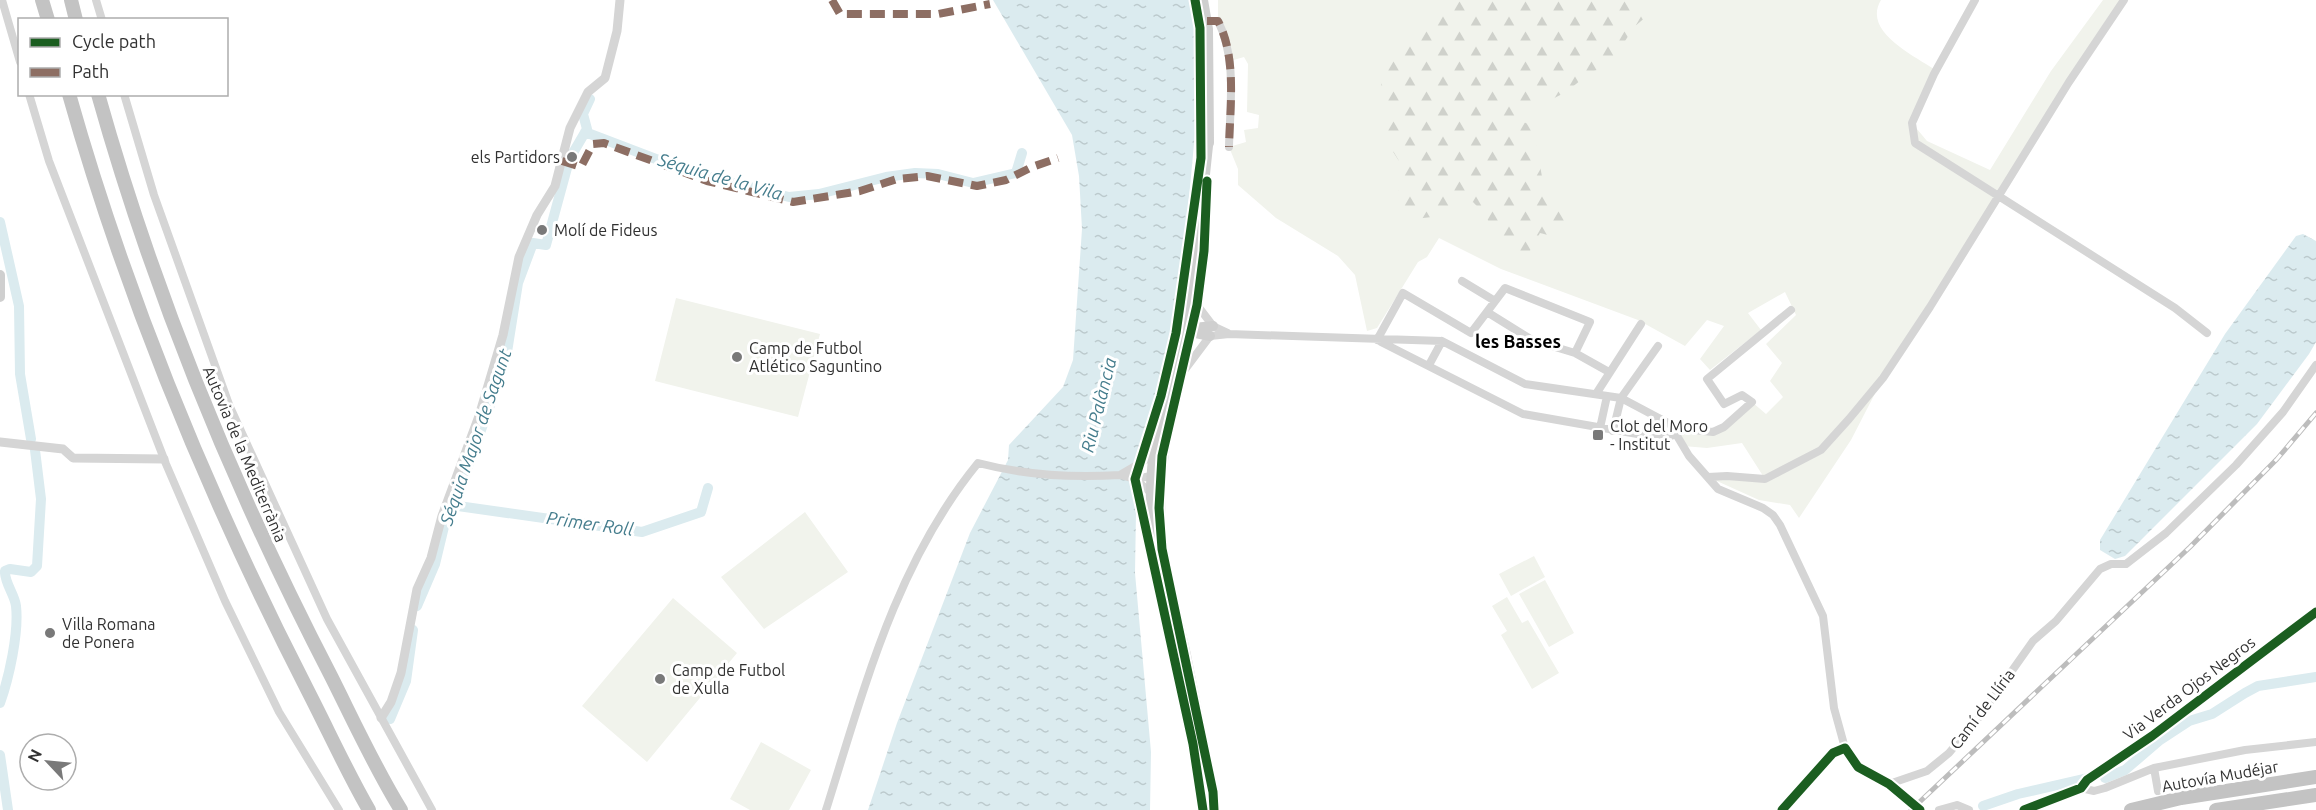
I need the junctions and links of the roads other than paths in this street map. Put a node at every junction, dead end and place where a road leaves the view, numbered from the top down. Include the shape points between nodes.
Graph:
1 (2, 0) edge
2 (42, 0) edge
3 (70, 0) edge
4 (96, 0) edge
5 (620, 0) edge
6 (1203, 0) edge
7 (1975, 0) edge
8 (2124, 0) edge
9 (47, 18) edge
10 (75, 18) edge
11 (101, 18) edge
12 (1207, 21) junction
13 (18, 55) edge
14 (30, 96) edge
15 (70, 96) edge
16 (99, 96) edge
17 (125, 96) edge
18 (1228, 147) dead end
19 (1998, 195) junction
20 (0, 275) edge
21 (1462, 281) dead end
22 (0, 297) edge
23 (1193, 301) junction
24 (1495, 301) junction
25 (1791, 310) dead end
26 (1487, 312) junction
27 (1641, 324) dead end
28 (1211, 331) junction
29 (1191, 332) junction
30 (2206, 333) dead end
31 (1377, 340) junction
32 (1442, 341) junction
33 (1658, 346) dead end
34 (1575, 353) junction
35 (1430, 365) junction
36 (2316, 365) edge
37 (1609, 372) junction
38 (1179, 378) junction
39 (1168, 390) junction
40 (1596, 394) junction
41 (1607, 396) junction
42 (1621, 398) junction
43 (1173, 405) junction
44 (1600, 428) junction
45 (1613, 431) junction
46 (1676, 435) junction
47 (0, 442) edge
48 (1154, 455) junction
49 (164, 459) junction
50 (1134, 466) junction
51 (1120, 475) junction
52 (1151, 476) junction
53 (1708, 477) junction
54 (1135, 479) junction
55 (1150, 492) junction
56 (1159, 508) junction
57 (1162, 549) junction
58 (381, 718) junction
59 (2316, 742) edge
60 (2154, 768) junction
61 (2316, 777) edge
62 (1889, 784) junction
63 (2158, 791) dead end
64 (2316, 795) edge
65 (339, 810) edge
66 (369, 810) edge
67 (401, 810) edge
68 (432, 810) edge
69 (825, 810) edge
70 (1214, 810) edge
71 (1920, 810) edge
72 (1939, 810) edge
73 (1969, 810) edge
74 (2024, 810) edge
75 (2131, 810) edge
76 (2216, 810) edge

1 - 13 street
2 - 9 highway
3 - 10 highway
4 - 11 street
5 - 58 street via 605,78 588,92 570,128 555,186 519,257 503,335 482,407 417,590 402,673
6 - 12 main road
7 - 19 street via 1912,123 1915,143
8 - 19 street
12 - 18 street via 1218,21 1228,40
12 - 23 main road via 1209,137
14 - 49 street via 49,161
15 - 66 highway via 99,201 178,413 253,583
16 - 67 highway, Autovia de la Mediterrània via 128,199 206,410 280,578
17 - 58 street via 154,195 230,406 327,619
19 - 30 street via 2175,308
19 - 53 street via 1882,378 1821,450 1766,479
20 - 22 main road
21 - 24 street
23 - 28 street
23 - 29 main road via 1188,320
23 - 39 main road
24 - 26 street
24 - 34 street via 1505,288 1590,322
25 - 46 street via 1707,379 1724,404 1742,394 1752,402 1713,432 1683,429
26 - 31 street via 1471,333 1402,293
26 - 34 street via 1532,340
27 - 37 street
28 - 29 main road
28 - 31 street
28 - 38 street
29 - 38 main road
29 - 39 main road
31 - 32 street
31 - 35 street
32 - 35 street
32 - 40 street via 1525,384
33 - 42 street
34 - 37 street
35 - 44 street via 1523,414
36 - 62 street, Camí de Llíria via 2252,447 2166,533 2126,564 2100,569 2056,621 2033,640 1950,753 1927,771
37 - 40 street
38 - 43 main road
39 - 48 main road
40 - 41 street
41 - 42 street
41 - 44 street
42 - 45 street
42 - 46 street via 1670,424
43 - 52 street
43 - 56 main road via 1162,456
44 - 45 street
45 - 46 street via 1666,439
46 - 53 street
47 - 49 street via 63,448 73,458
48 - 50 street
48 - 52 main road
49 - 65 street via 225,601 279,711
50 - 51 street
50 - 52 street
51 - 54 street
51 - 69 street via 1081,478 978,463 935,522 912,566 870,667
52 - 54 street
52 - 55 main road
52 - 56 street via 1156,482
53 - 62 street via 1718,489 1763,508 1780,525 1823,616 1840,736 1858,767
54 - 55 street
55 - 57 main road
56 - 57 main road
57 - 70 main road
58 - 68 street
59 - 60 street via 2245,750
60 - 63 street
60 - 74 street via 2105,788 2081,788
61 - 75 highway, Autovía Mudéjar via 2181,798
62 - 71 street
64 - 76 highway, Autovía Mudéjar
72 - 73 street via 1957,805

